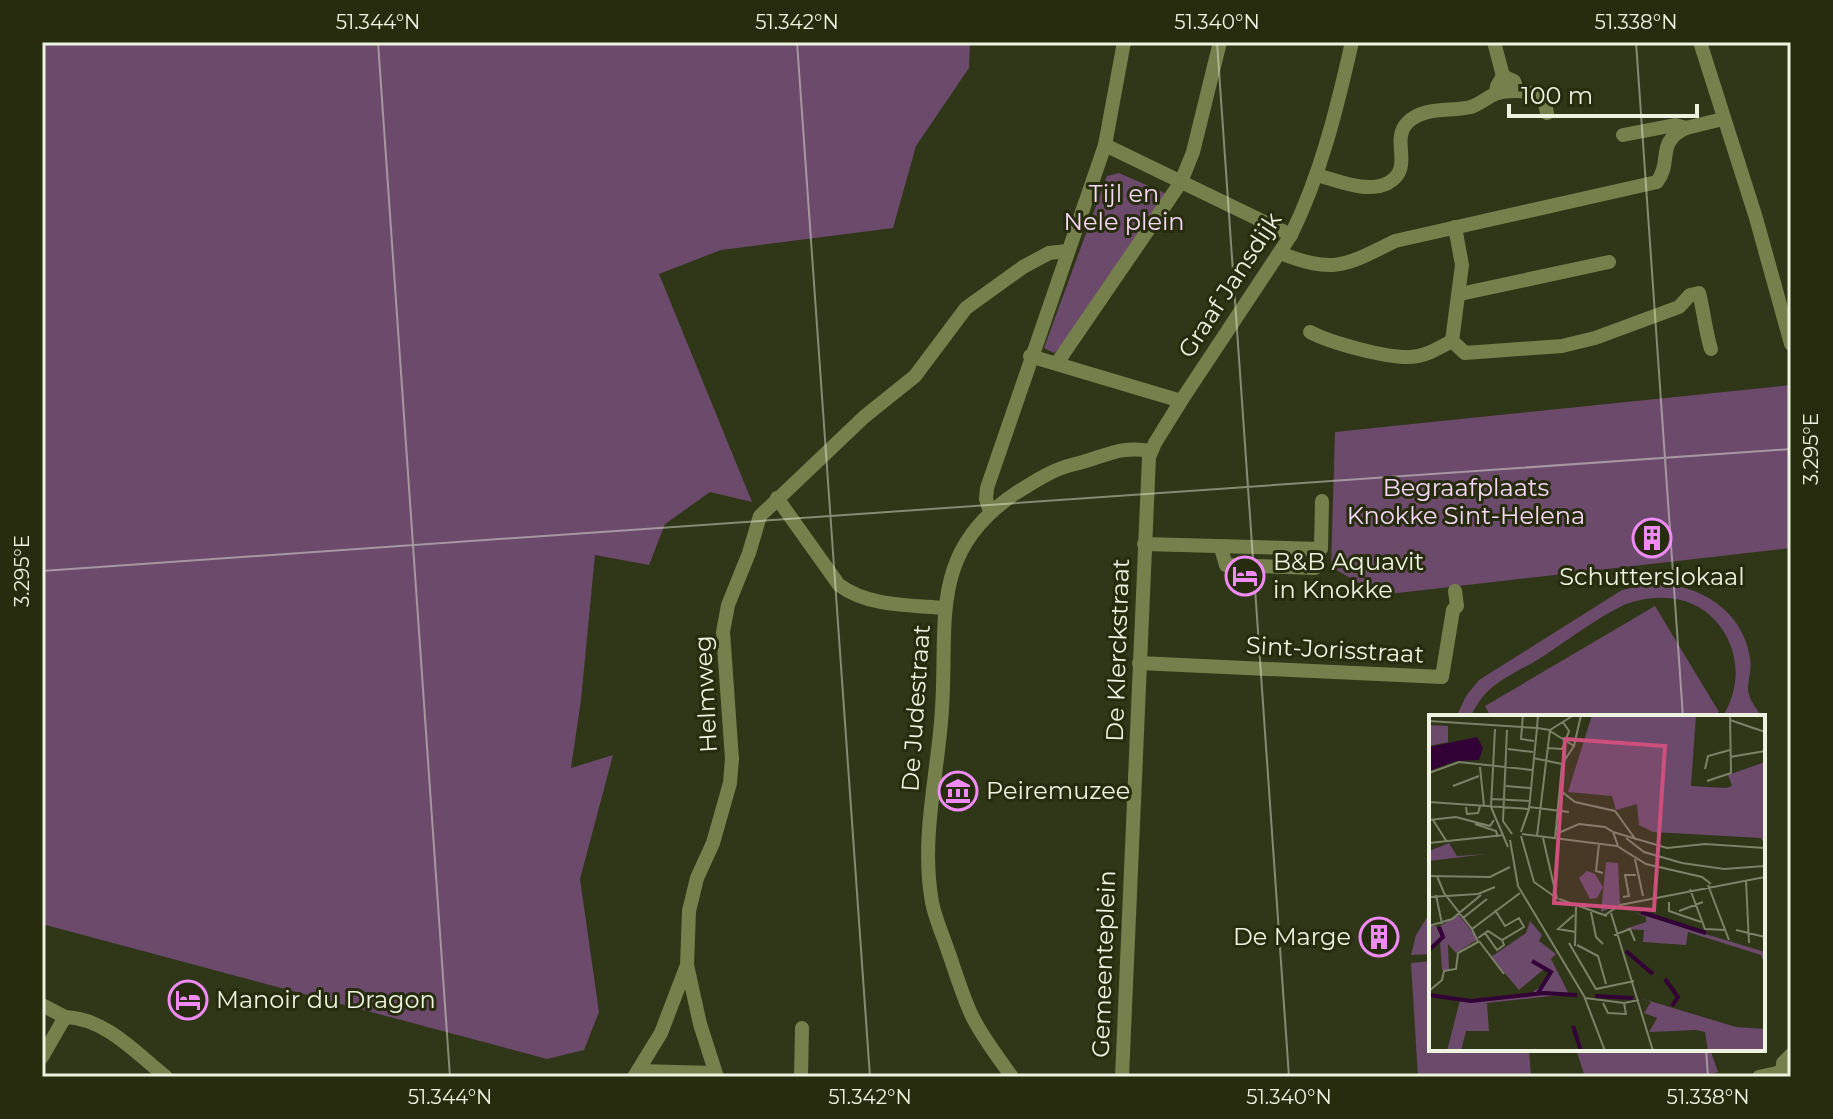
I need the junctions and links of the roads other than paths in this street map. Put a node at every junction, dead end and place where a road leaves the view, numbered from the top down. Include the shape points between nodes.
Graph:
1 (1124, 42) edge
2 (1220, 42) edge
3 (1352, 42) edge
4 (1494, 42) edge
5 (1700, 42) edge
6 (1503, 76) junction
7 (1518, 91) junction
8 (1496, 93) junction
9 (1547, 113) dead end
10 (1723, 119) junction
11 (1686, 128) junction
12 (1623, 135) dead end
13 (1105, 145) junction
14 (1316, 175) junction
15 (1181, 182) junction
16 (1455, 227) junction
17 (1291, 235) junction
18 (1067, 251) junction
19 (1280, 253) junction
20 (1609, 262) dead end
21 (1460, 294) junction
22 (1310, 332) dead end
23 (1452, 341) junction
24 (1791, 344) edge
25 (1711, 349) dead end
26 (1030, 356) junction
27 (1057, 363) junction
28 (1181, 401) junction
29 (1151, 451) junction
30 (777, 498) junction
31 (1322, 501) dead end
32 (990, 512) junction
33 (1144, 544) junction
34 (1221, 548) junction
35 (1315, 568) dead end
36 (1455, 591) dead end
37 (945, 608) junction
38 (1139, 663) junction
39 (1131, 852) joint
40 (687, 965) junction
41 (42, 1005) edge
42 (65, 1017) junction
43 (802, 1028) dead end
44 (1791, 1052) edge
45 (42, 1057) edge
46 (636, 1074) edge
47 (716, 1075) edge
48 (1781, 1075) edge
49 (166, 1077) edge
50 (801, 1077) edge
51 (1012, 1077) edge
52 (1122, 1077) edge
53 (1759, 1077) edge

1 - 13 street
2 - 15 street
3 - 14 street, Graaf Jansdijk
4 - 6 street
5 - 10 street
6 - 7 street via 1514,81
6 - 8 street
7 - 8 street
7 - 9 street via 1539,95
8 - 14 street via 1474,106 1409,121 1401,138 1402,169 1384,185 1365,187
10 - 11 street
10 - 24 street
11 - 12 street via 1675,125
11 - 16 street via 1669,139 1665,171 1657,182
13 - 15 street
13 - 18 street
14 - 17 street, Graaf Jansdijk
15 - 17 street
15 - 27 street
16 - 19 street via 1395,241 1334,267
16 - 21 street via 1462,265
17 - 19 street, Graaf Jansdijk
18 - 26 street
18 - 30 street, Helmweg via 1049,253 1023,267 966,308 915,376
19 - 28 street, Graaf Jansdijk
20 - 21 street
21 - 23 street
22 - 23 street via 1403,357
23 - 25 street via 1465,353 1562,346 1679,307 1699,293
26 - 27 street
26 - 32 street via 987,488
27 - 28 street
28 - 29 street, Graaf Jansdijk
29 - 32 street, De Judestraat via 1129,447 1061,467
29 - 33 street, De Klerckstraat
30 - 37 street via 848,592 870,600
30 - 40 street, Helmweg via 760,516 728,605 724,628 730,783 689,911
31 - 34 street via 1321,549
32 - 37 street, De Judestraat via 959,553
33 - 34 street
33 - 38 street, De Klerckstraat
34 - 35 street via 1226,565
36 - 38 street, Sint-Jorisstraat via 1457,606 1442,677
37 - 51 street, De Judestraat via 942,719 927,843 932,906 971,1014
38 - 39 street, De Klerckstraat
39 - 52 street, Gemeenteplein
40 - 46 street, Helmweg via 661,1033
40 - 47 street
41 - 42 street
42 - 45 street
42 - 49 street via 107,1030
43 - 50 street
44 - 48 street
46 - 47 street
48 - 53 street

